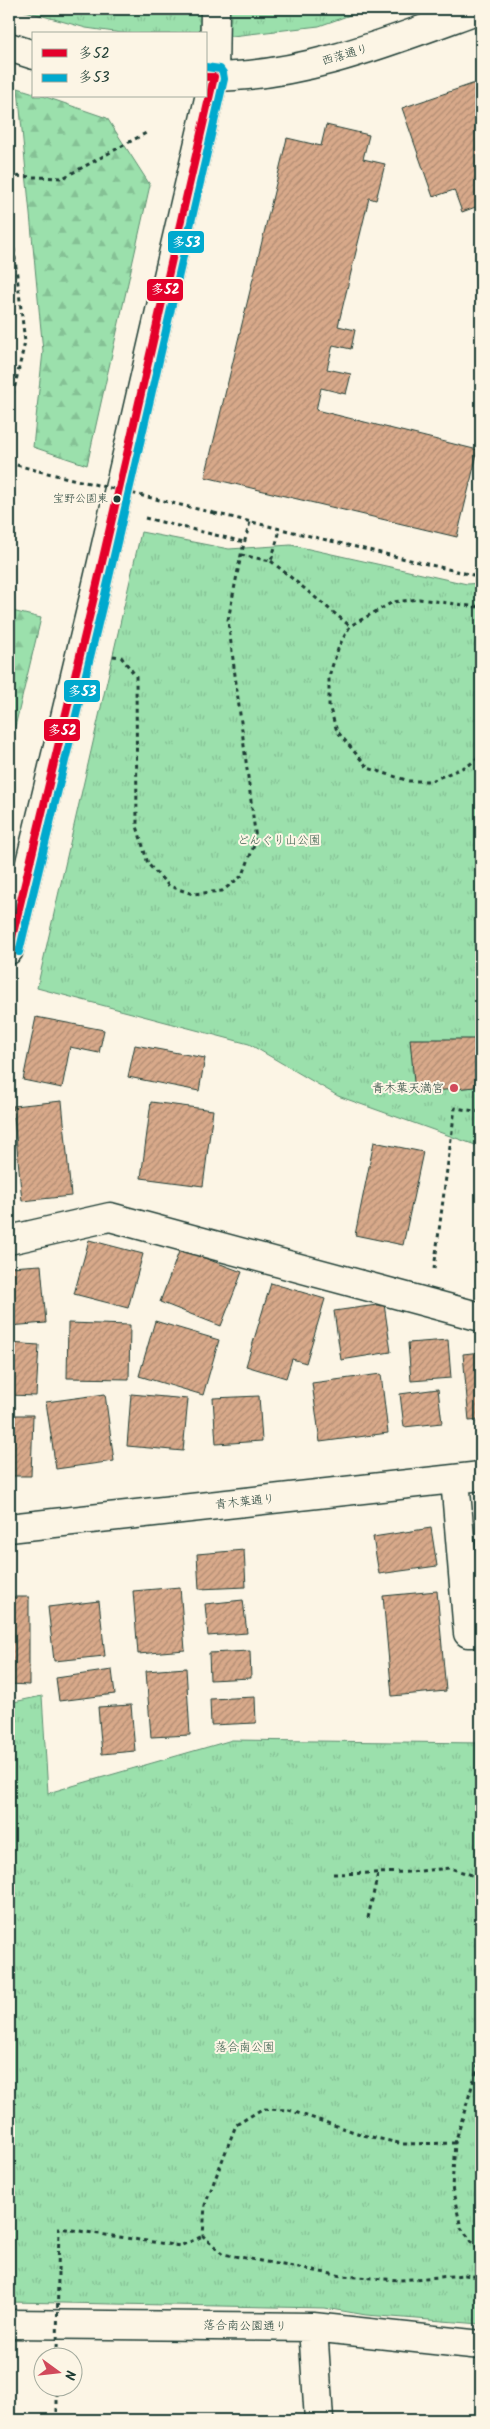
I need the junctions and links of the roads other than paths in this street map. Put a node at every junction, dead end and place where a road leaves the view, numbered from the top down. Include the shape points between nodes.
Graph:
1 (215, 9) edge
2 (479, 9) edge
3 (9, 47) edge
4 (32, 54) edge
5 (210, 77) edge
6 (205, 98) edge
7 (9, 950) edge
8 (9, 1240) edge
9 (481, 1317) edge
10 (481, 1476) edge
11 (455, 1479) junction
12 (9, 1528) edge
13 (481, 1633) edge
14 (9, 2324) edge
15 (313, 2327) junction
16 (481, 2345) edge
17 (320, 2420) edge

1 - 5 street
2 - 5 street, 西落通り via 353,55 282,72
3 - 4 street
6 - 7 street via 94,597
8 - 9 street via 110,1217
10 - 11 street, 青木葉通り
11 - 12 street, 青木葉通り
11 - 13 street via 468,1633
14 - 15 street, 落合南公園通り
15 - 16 street, 落合南公園通り
15 - 17 street

